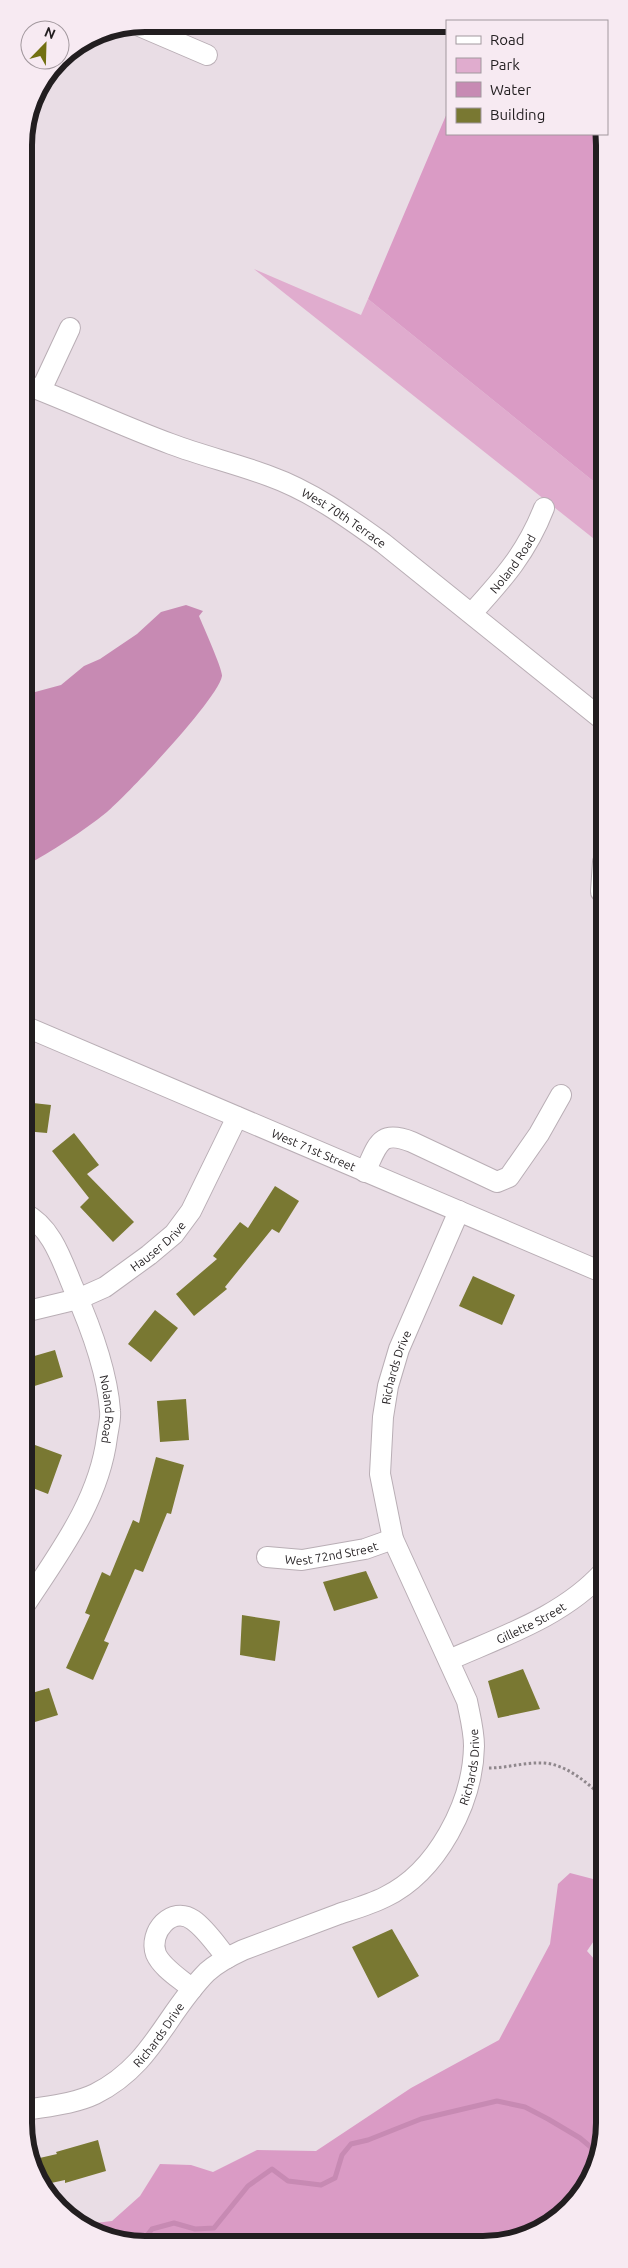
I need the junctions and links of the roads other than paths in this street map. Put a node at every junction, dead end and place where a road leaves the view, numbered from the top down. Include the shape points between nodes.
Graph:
1 (153, 32) edge
2 (207, 55) dead end
3 (70, 328) dead end
4 (33, 387) edge
5 (544, 508) dead end
6 (472, 613) junction
7 (596, 714) edge
8 (33, 1030) edge
9 (561, 1095) dead end
10 (237, 1117) junction
11 (365, 1172) junction
12 (458, 1211) junction
13 (32, 1218) edge
14 (595, 1269) edge
15 (78, 1299) junction
16 (32, 1310) edge
17 (393, 1539) junction
18 (267, 1558) dead end
19 (595, 1579) edge
20 (32, 1594) edge
21 (449, 1660) junction
22 (227, 1958) junction
23 (192, 1989) junction
24 (32, 2109) edge

1 - 2 street
3 - 4 street, West 70th Terrace
4 - 6 street, West 70th Terrace via 139,432 270,476 311,495 383,542
5 - 6 street, Noland Road via 523,552
6 - 7 street, West 70th Terrace
8 - 10 street, West 71st Street
9 - 11 street via 539,1134 505,1180 498,1182 412,1142 389,1136 379,1143
10 - 11 street, West 71st Street
10 - 15 street, Hauser Drive via 191,1211 174,1234 106,1287
11 - 12 street, West 71st Street
12 - 14 street, West 71st Street
12 - 17 street, Richards Drive via 399,1349 388,1386 380,1474
13 - 15 street, Noland Road via 53,1242
15 - 16 street, Hauser Drive
15 - 20 street, Noland Road via 102,1367 107,1393 110,1413 105,1459 88,1503
17 - 18 street, West 72nd Street via 365,1549 302,1560
17 - 21 street, Richards Drive
19 - 21 street, Gillette Street via 575,1598 540,1619
21 - 22 street, Richards Drive via 467,1701 474,1747 462,1801 452,1827 433,1858 408,1883 385,1897
22 - 23 street, Richards Drive via 208,1971
22 - 23 street via 193,1920 184,1916 174,1917 160,1926 154,1942 157,1956
23 - 24 street, Richards Drive via 152,2047 124,2076 81,2100

